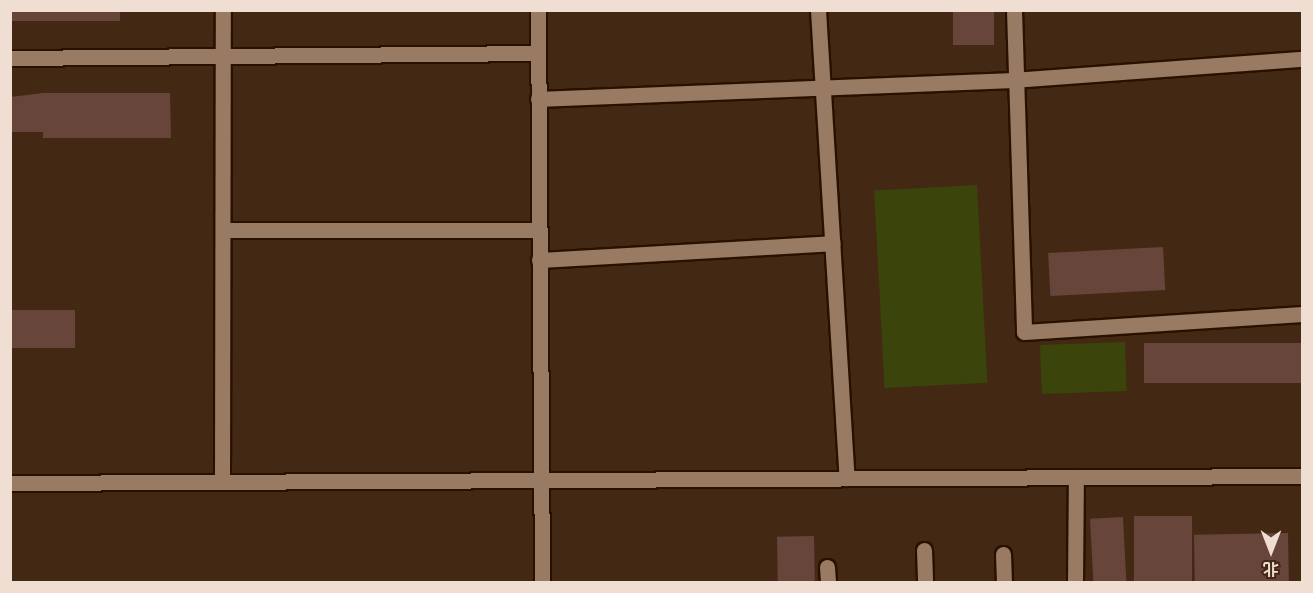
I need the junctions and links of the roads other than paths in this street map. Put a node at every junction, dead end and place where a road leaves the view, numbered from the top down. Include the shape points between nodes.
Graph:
1 (223, 10) edge
2 (538, 10) edge
3 (818, 10) edge
4 (1014, 10) edge
5 (538, 53) junction
6 (223, 57) junction
7 (10, 58) edge
8 (1302, 59) edge
9 (1013, 80) junction
10 (824, 89) junction
11 (538, 99) junction
12 (223, 230) junction
13 (539, 230) junction
14 (833, 243) junction
15 (539, 260) junction
16 (1302, 314) edge
17 (1302, 476) edge
18 (1076, 477) junction
19 (847, 478) junction
20 (540, 480) junction
21 (222, 482) junction
22 (10, 483) edge
23 (1302, 486) edge
24 (924, 550) dead end
25 (1003, 554) dead end
26 (542, 582) edge
27 (925, 582) edge
28 (1004, 582) edge
29 (1075, 582) edge

1 - 6 lane
2 - 5 lane
3 - 10 lane
4 - 9 lane via 1018,65
5 - 6 lane
5 - 11 lane
6 - 7 lane
6 - 12 lane
8 - 9 lane
9 - 10 lane
9 - 16 lane via 1024,332
10 - 11 lane
10 - 14 lane
11 - 13 lane
12 - 13 lane
12 - 21 lane
13 - 15 lane
14 - 15 lane
14 - 19 lane
15 - 20 lane
17 - 18 lane
17 - 23 lane
18 - 19 lane
18 - 29 lane
19 - 20 lane
20 - 21 lane
20 - 26 lane
21 - 22 lane
24 - 27 lane
25 - 28 lane

